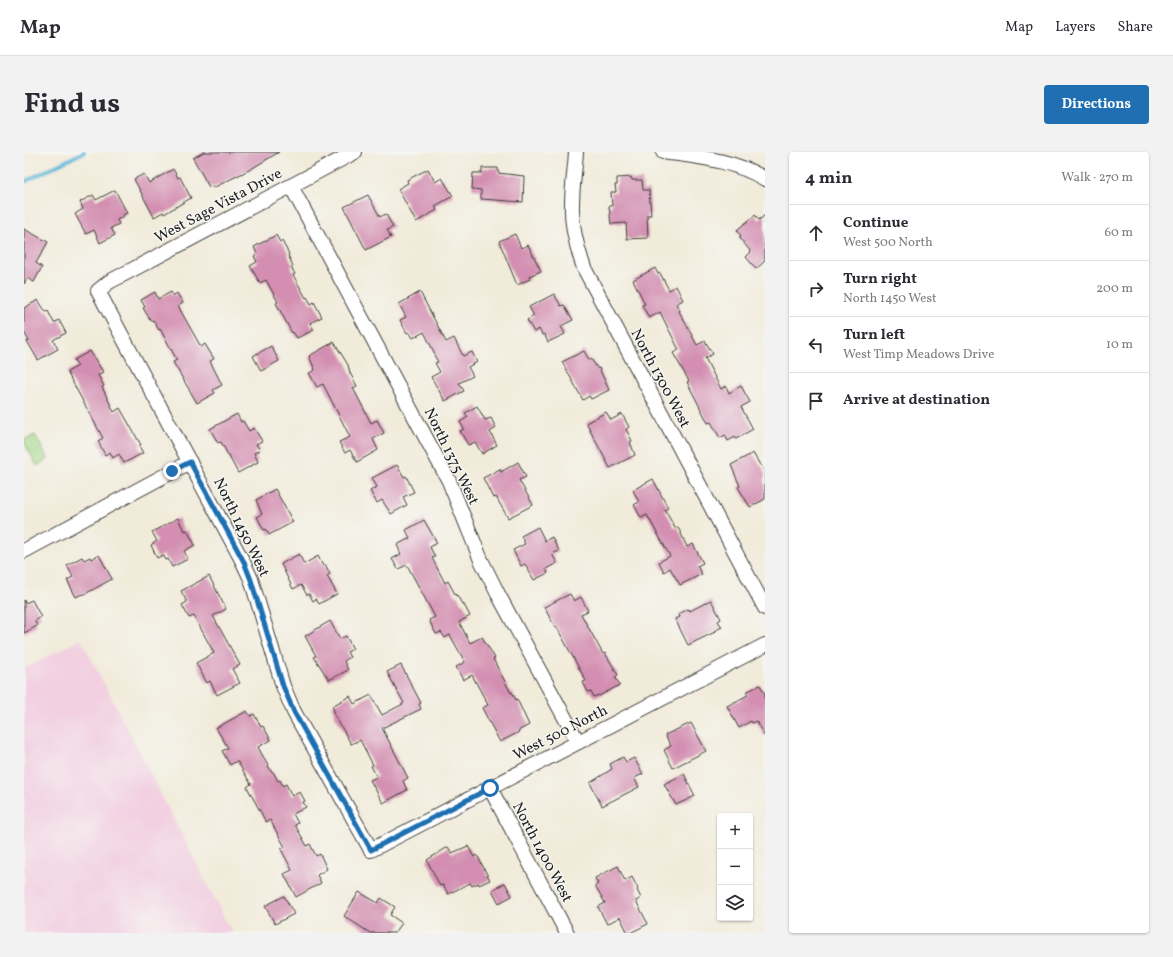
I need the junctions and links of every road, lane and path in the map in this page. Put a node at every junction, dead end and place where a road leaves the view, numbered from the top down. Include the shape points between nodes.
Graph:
1 (355, 152) edge
2 (576, 152) edge
3 (663, 152) edge
4 (763, 178) edge
5 (291, 186) junction
6 (98, 291) joint
7 (190, 462) junction
8 (24, 551) edge
9 (765, 608) edge
10 (765, 645) edge
11 (578, 742) junction
12 (490, 788) junction
13 (371, 850) joint
14 (568, 933) edge

1 - 5 street, West Sage Vista Drive
2 - 9 street, North 1300 West via 573,228 584,268
3 - 4 street via 720,160
5 - 6 street, West Sage Vista Drive via 109,282
5 - 11 street, North 1375 West via 442,468 481,560
6 - 7 street, North 1450 West
7 - 8 street
7 - 13 street, North 1450 West via 251,580 283,686 294,712
10 - 11 street, West 500 North
11 - 12 street, West 500 North
12 - 13 street, West 500 North
12 - 14 street, North 1400 West

